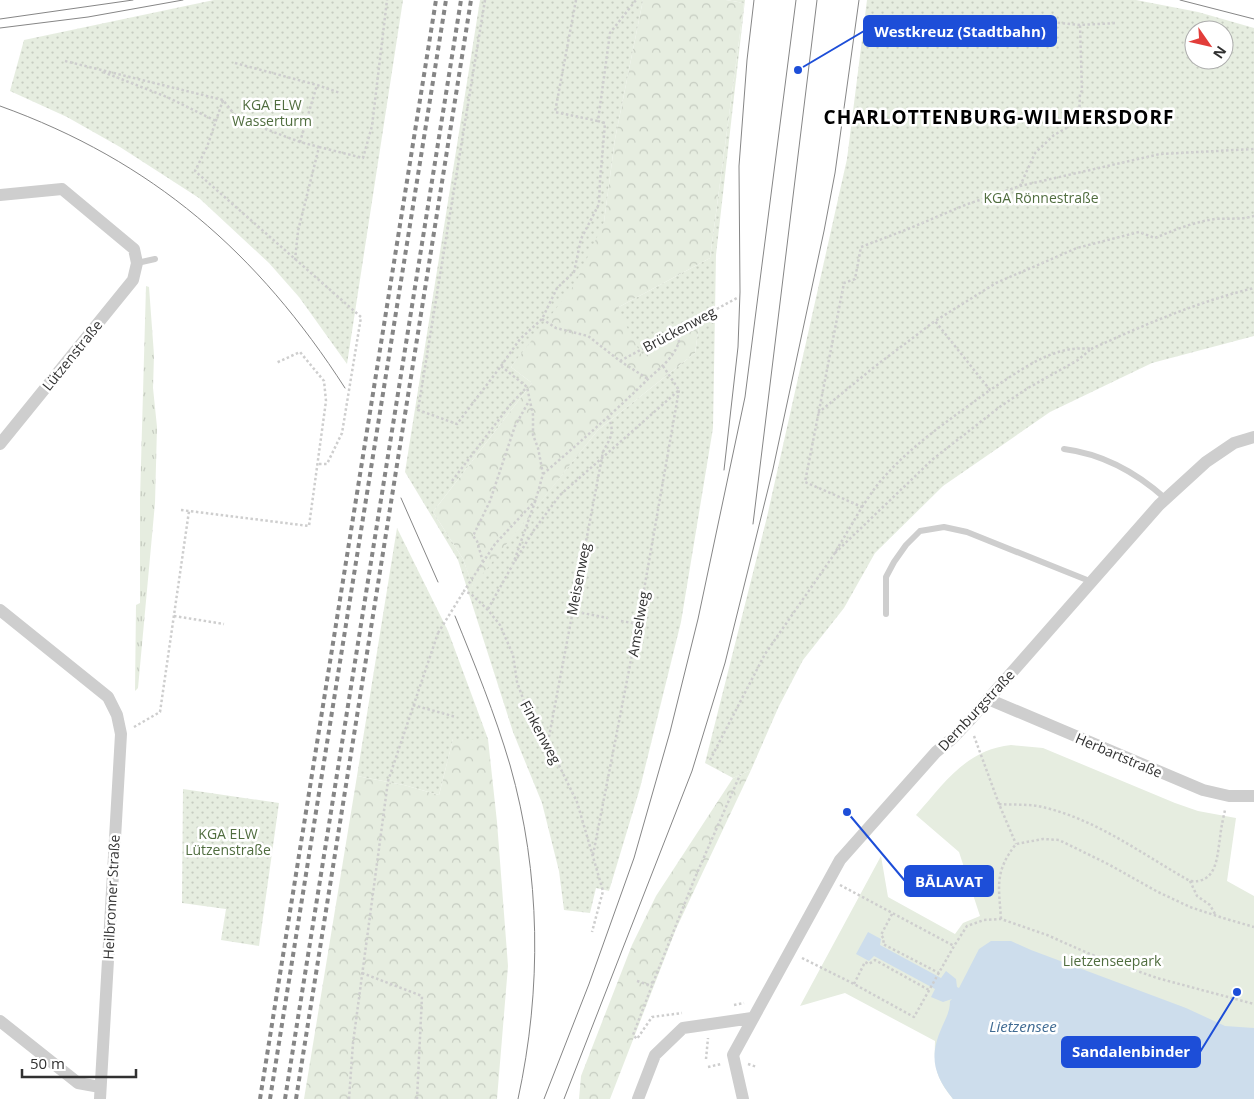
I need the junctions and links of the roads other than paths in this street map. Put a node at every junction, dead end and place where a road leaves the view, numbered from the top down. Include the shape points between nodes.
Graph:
1 (0, 195) edge
2 (155, 260) dead end
3 (137, 263) junction
4 (1254, 437) edge
5 (0, 444) edge
6 (1064, 448) dead end
7 (1166, 499) junction
8 (1092, 582) junction
9 (0, 610) edge
10 (886, 614) dead end
11 (988, 699) junction
12 (1254, 796) edge
13 (0, 1021) edge
14 (750, 1023) junction
15 (100, 1093) edge
16 (638, 1099) edge
17 (743, 1099) edge

1 - 3 street via 62,189 134,249
2 - 3 lane
3 - 5 street, Lützenstraße via 132,280
4 - 7 street, Dernburgstraße via 1234,444 1206,462
6 - 7 lane via 1084,451 1127,469
7 - 8 street, Dernburgstraße
8 - 10 lane via 967,532 944,527 920,532 894,562 886,577
8 - 11 street, Dernburgstraße
9 - 15 street, Heilbronner Straße via 108,697 117,715 121,734
11 - 12 street, Herbartstraße via 1203,790 1229,796
11 - 14 street, Dernburgstraße via 840,860
13 - 15 street via 78,1083
14 - 16 street via 683,1028 655,1055
14 - 17 street, Dernburgstraße via 732,1055

